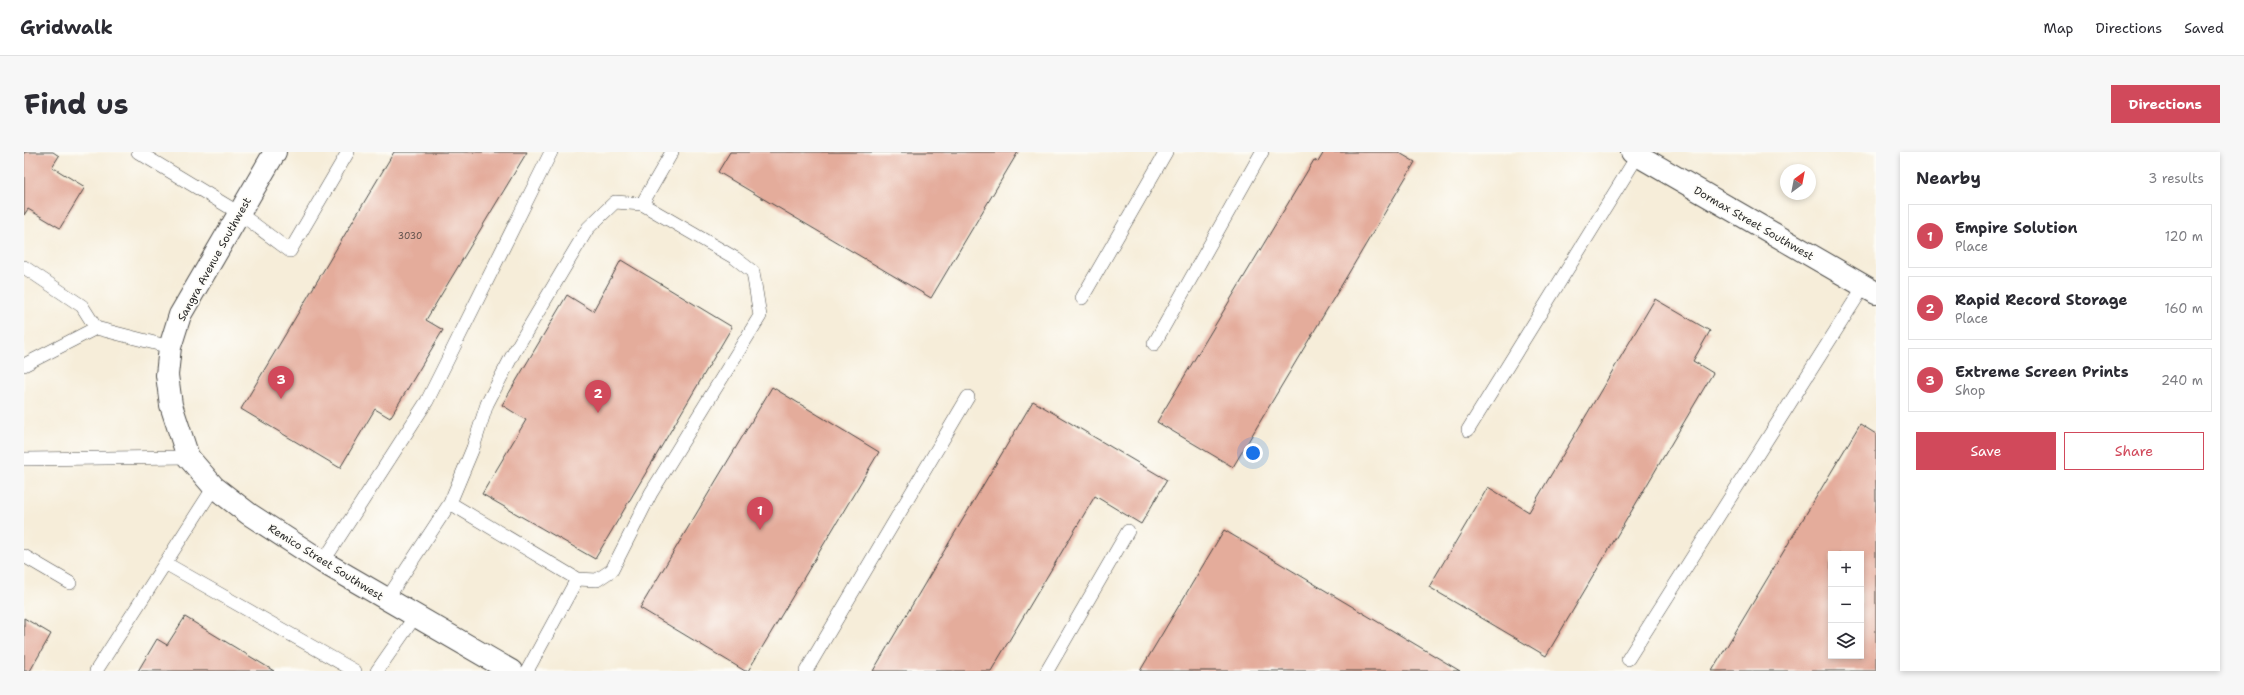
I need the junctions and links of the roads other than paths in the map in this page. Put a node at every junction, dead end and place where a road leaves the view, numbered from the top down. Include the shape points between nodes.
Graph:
1 (138, 152) edge
2 (275, 152) edge
3 (348, 152) edge
4 (551, 152) edge
5 (672, 152) edge
6 (1166, 152) edge
7 (1262, 152) edge
8 (1635, 154) edge
9 (642, 204) junction
10 (239, 213) junction
11 (24, 267) edge
12 (1870, 290) edge
13 (1082, 298) dead end
14 (96, 328) junction
15 (1154, 344) dead end
16 (170, 347) junction
17 (24, 365) edge
18 (968, 397) dead end
19 (174, 420) joint
20 (1468, 430) dead end
21 (188, 457) junction
22 (24, 459) edge
23 (214, 487) junction
24 (450, 503) junction
25 (1128, 531) dead end
26 (24, 556) edge
27 (323, 562) junction
28 (165, 563) junction
29 (577, 580) junction
30 (70, 583) dead end
31 (387, 599) junction
32 (416, 616) junction
33 (1628, 659) dead end
34 (96, 671) edge
35 (356, 671) edge
36 (377, 671) edge
37 (511, 671) edge
38 (528, 671) edge
39 (806, 671) edge
40 (1047, 671) edge

1 - 10 lane
2 - 10 street, Sangra Avenue Southwest
3 - 10 lane via 290,251
4 - 27 lane via 427,401
5 - 9 lane
6 - 13 lane
7 - 15 lane
8 - 12 street, Dormax Street Southwest
8 - 20 lane
9 - 24 lane via 614,202 588,228 513,354 487,404 473,448
9 - 29 lane via 735,258 753,272 760,316 651,493 612,570 597,580
10 - 16 street, Sangra Avenue Southwest via 180,315
11 - 14 lane via 82,306
12 - 33 lane
14 - 16 lane
14 - 17 lane
16 - 19 street, Sangra Avenue Southwest via 167,375
18 - 39 lane
19 - 21 street, Remico Street Southwest
21 - 22 lane
21 - 23 street, Remico Street Southwest
23 - 27 street, Remico Street Southwest via 249,514
23 - 28 lane
24 - 29 lane
24 - 31 lane
25 - 40 lane
26 - 30 lane
27 - 31 street, Remico Street Southwest
28 - 34 lane
28 - 35 lane
29 - 38 lane
31 - 32 street, Remico Street Southwest
32 - 36 lane
32 - 37 street, Remico Street Southwest

